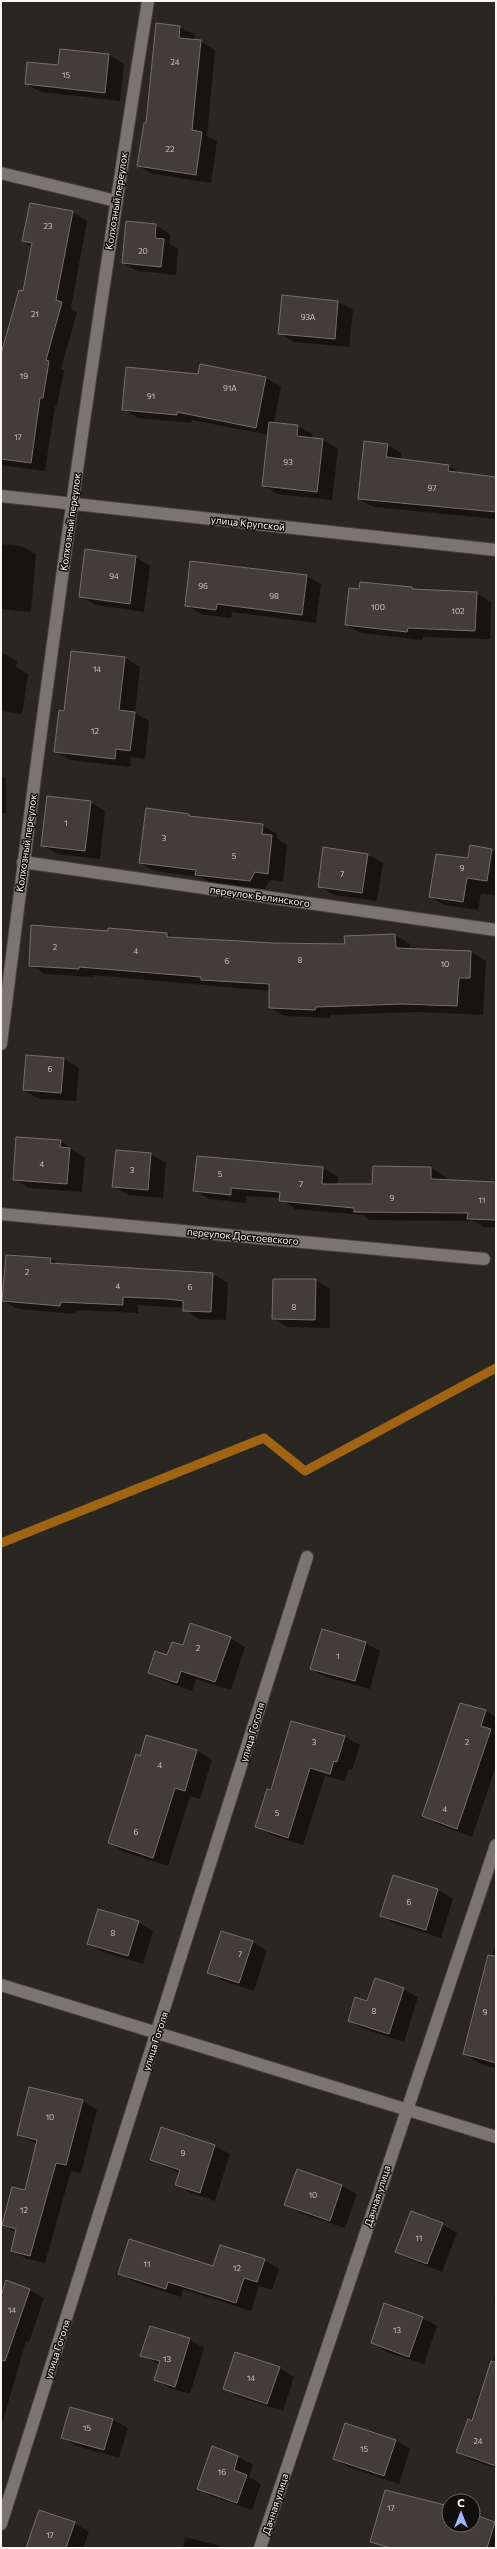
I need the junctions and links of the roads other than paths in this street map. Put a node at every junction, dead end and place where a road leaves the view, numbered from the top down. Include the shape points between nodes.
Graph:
1 (148, 1) edge
2 (1, 173) edge
3 (116, 201) junction
4 (1, 496) edge
5 (72, 504) junction
6 (496, 550) edge
7 (24, 862) junction
8 (496, 930) edge
9 (1, 1044) edge
10 (1, 1214) edge
11 (484, 1259) dead end
12 (307, 1556) dead end
13 (496, 1845) edge
14 (1, 1985) edge
15 (157, 2033) junction
16 (406, 2110) junction
17 (496, 2137) edge
18 (1, 2524) edge
19 (260, 2548) edge

1 - 3 street, Колхозный переулок
2 - 3 street
3 - 5 street, Колхозный переулок
4 - 5 street, улица Крупской
5 - 6 street, улица Крупской
5 - 7 street, Колхозный переулок
7 - 8 street, переулок Белинского
7 - 9 street, Колхозный переулок
10 - 11 street, переулок Достоевского
12 - 15 street, улица Гоголя
13 - 16 street, Дачная улица
14 - 15 street
15 - 16 street
15 - 18 street, улица Гоголя
16 - 17 street
16 - 19 street, Дачная улица

